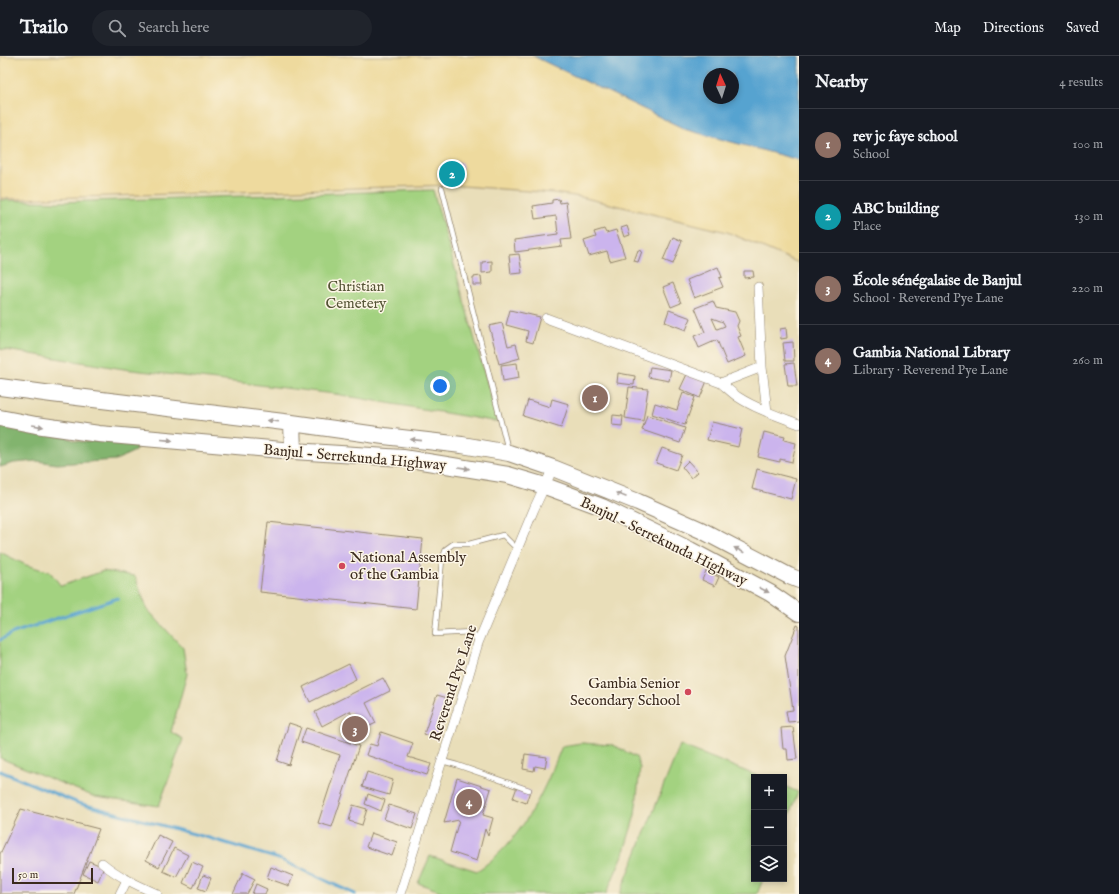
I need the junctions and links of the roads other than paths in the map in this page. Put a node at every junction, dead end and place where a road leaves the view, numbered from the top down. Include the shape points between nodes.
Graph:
1 (442, 188) dead end
2 (758, 287) dead end
3 (546, 318) dead end
4 (762, 367) junction
5 (721, 383) junction
6 (0, 387) edge
7 (767, 412) junction
8 (0, 418) edge
9 (292, 423) junction
10 (799, 424) edge
11 (292, 451) junction
12 (509, 453) junction
13 (553, 468) junction
14 (545, 486) junction
15 (518, 550) junction
16 (799, 580) edge
17 (799, 613) edge
18 (478, 643) junction
19 (442, 761) junction
20 (528, 790) dead end
21 (102, 863) dead end
22 (127, 880) junction
23 (120, 894) edge
24 (157, 894) edge
25 (400, 894) edge

1 - 12 lane
2 - 4 street
3 - 5 street
4 - 5 street
4 - 7 street
5 - 7 street via 736,396
9 -> 6 highway, Banjul - Serrekunda Highway
7 - 10 street
8 -> 11 highway, Banjul - Serrekunda Highway via 99,434
9 - 11 highway
12 -> 9 highway, Banjul - Serrekunda Highway
11 -> 14 highway, Banjul - Serrekunda Highway via 403,458 508,475
12 - 13 highway, Banjul - Serrekunda Highway
13 - 14 street, Reverend Pye Lane
16 -> 13 highway, Banjul - Serrekunda Highway via 700,530
14 - 15 street, Reverend Pye Lane
14 -> 17 highway, Banjul - Serrekunda Highway via 602,507 690,550 770,593
15 - 18 street, Reverend Pye Lane
15 - 18 lane via 503,535 469,544 453,544 446,549 442,560 435,634 472,632
18 - 19 street, Reverend Pye Lane
19 - 20 lane
19 - 25 street, Reverend Pye Lane
21 - 22 street
22 - 23 street
22 - 24 street

